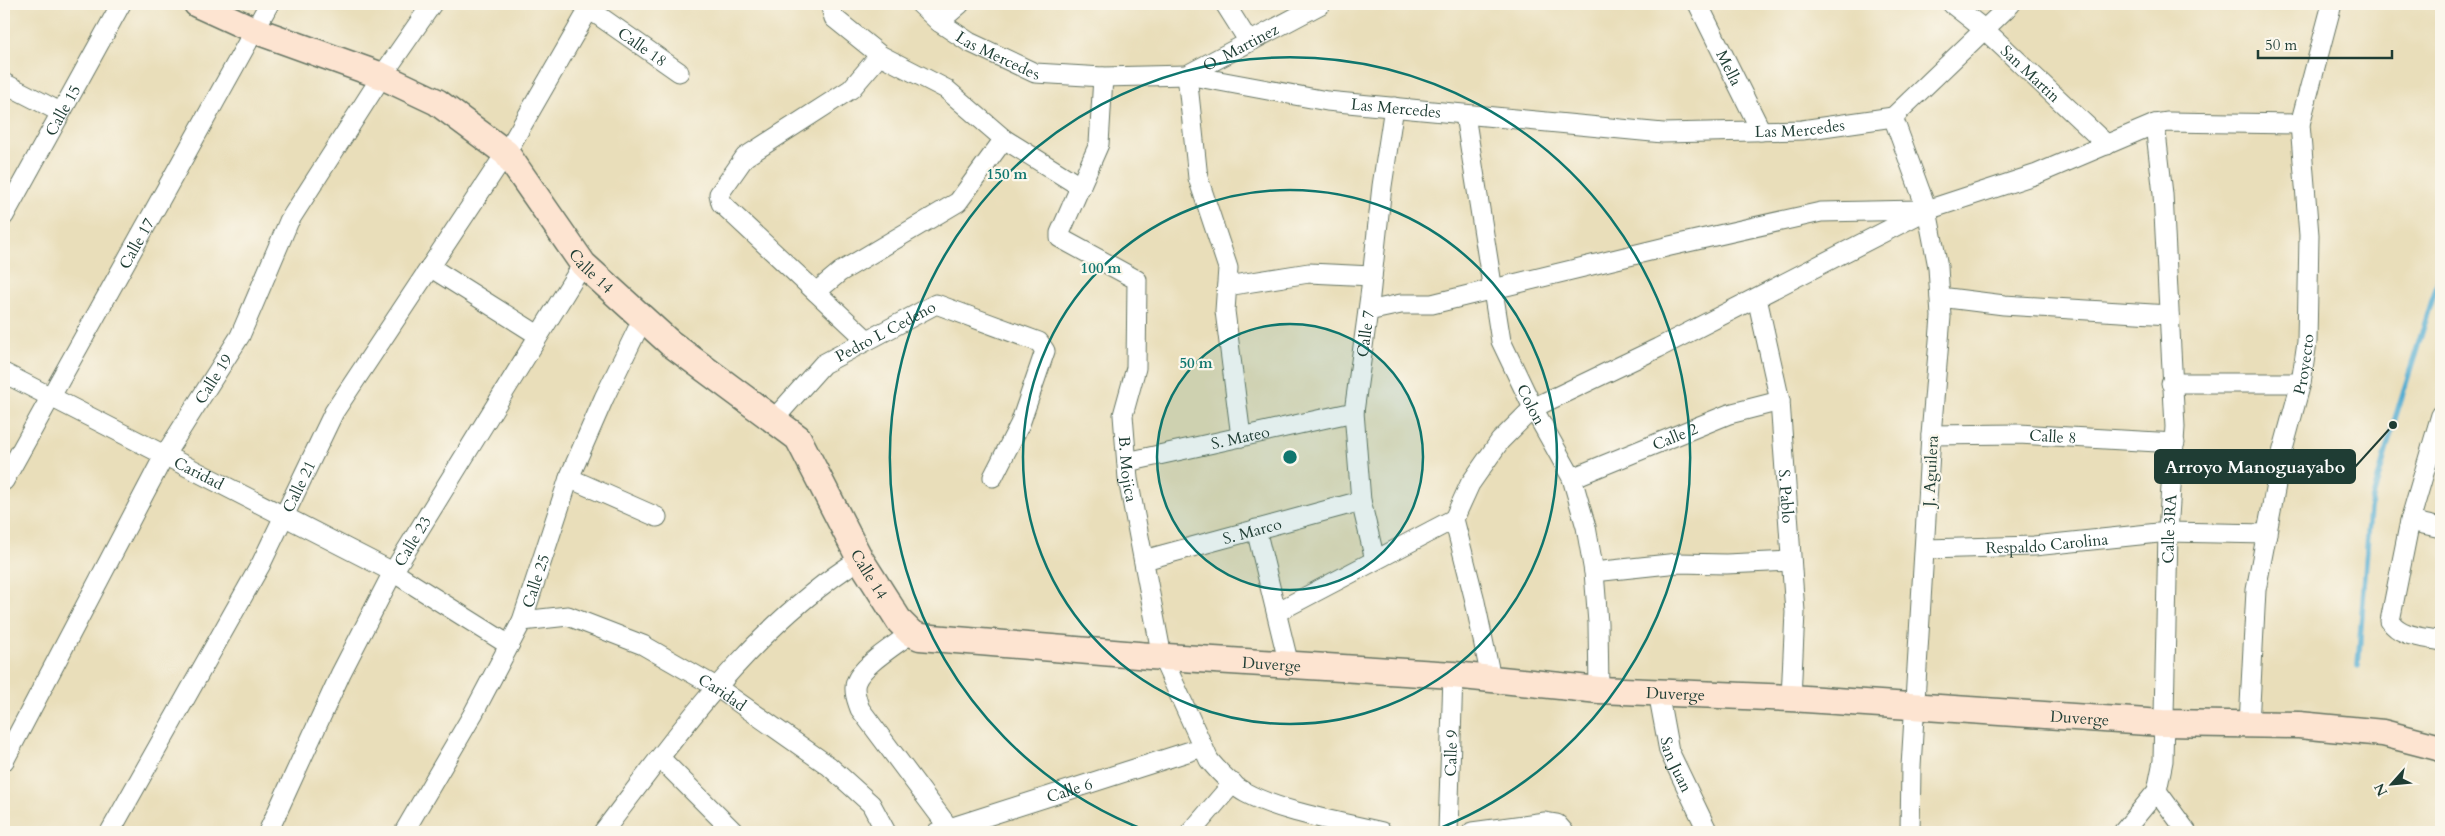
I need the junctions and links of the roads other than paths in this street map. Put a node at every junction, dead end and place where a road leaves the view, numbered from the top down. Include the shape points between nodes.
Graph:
1 (121, 4) edge
2 (197, 4) edge
3 (269, 4) edge
4 (432, 4) edge
5 (830, 4) edge
6 (920, 4) edge
7 (960, 4) edge
8 (1225, 4) edge
9 (1321, 4) edge
10 (1698, 4) edge
11 (1952, 4) edge
12 (2011, 4) edge
13 (2332, 4) edge
14 (585, 6) edge
15 (939, 22) junction
16 (254, 30) junction
17 (1985, 30) junction
18 (1249, 42) junction
19 (880, 55) junction
20 (679, 72) dead end
21 (1187, 75) junction
22 (382, 76) junction
23 (1103, 77) junction
24 (4, 83) edge
25 (1394, 107) junction
26 (60, 112) junction
27 (1465, 115) junction
28 (1893, 117) junction
29 (2156, 124) junction
30 (2300, 124) junction
31 (1761, 131) junction
32 (1004, 139) junction
33 (2107, 145) junction
34 (506, 153) junction
35 (1081, 187) junction
36 (1927, 210) junction
37 (4, 216) edge
38 (583, 264) junction
39 (430, 268) junction
40 (1372, 276) junction
41 (1227, 286) junction
42 (1494, 288) junction
43 (816, 292) junction
44 (1940, 297) junction
45 (1757, 298) junction
46 (1368, 311) junction
47 (2169, 316) junction
48 (643, 318) junction
49 (538, 335) junction
50 (867, 340) junction
51 (4, 373) edge
52 (2171, 382) junction
53 (2300, 383) junction
54 (50, 397) junction
55 (1780, 401) junction
56 (1532, 408) junction
57 (1354, 412) junction
58 (2441, 417) edge
59 (774, 419) junction
60 (1931, 434) junction
61 (1241, 437) junction
62 (2174, 443) junction
63 (164, 456) junction
64 (1127, 462) junction
65 (993, 477) dead end
66 (569, 478) junction
67 (1572, 478) junction
68 (4, 481) edge
69 (1360, 501) junction
70 (284, 516) junction
71 (657, 517) dead end
72 (1454, 519) junction
73 (2410, 522) junction
74 (2441, 528) edge
75 (1256, 529) junction
76 (2168, 532) junction
77 (2267, 534) junction
78 (1926, 549) junction
79 (860, 559) junction
80 (1144, 560) junction
81 (1375, 560) junction
82 (1792, 561) junction
83 (393, 572) junction
84 (1594, 572) junction
85 (1277, 612) junction
86 (522, 621) junction
87 (911, 633) junction
88 (2441, 640) edge
89 (509, 646) junction
90 (1162, 657) junction
91 (1289, 664) junction
92 (1453, 675) junction
93 (1491, 678) junction
94 (718, 688) junction
95 (1599, 690) junction
96 (1658, 692) junction
97 (1792, 698) junction
98 (1916, 705) junction
99 (2162, 723) junction
100 (2249, 724) junction
101 (2441, 748) edge
102 (1206, 753) junction
103 (660, 758) junction
104 (4, 761) edge
105 (1233, 783) junction
106 (2157, 791) junction
107 (943, 830) edge
108 (110, 832) edge
109 (268, 832) edge
110 (404, 832) edge
111 (603, 832) edge
112 (734, 832) edge
113 (886, 832) edge
114 (1191, 832) edge
115 (1382, 832) edge
116 (1448, 832) edge
117 (1472, 832) edge
118 (1564, 832) edge
119 (1708, 832) edge
120 (1910, 832) edge
121 (2123, 832) edge
122 (2187, 832) edge

1 - 26 street, Calle 15
2 - 16 street, Calle 14
3 - 16 street, Calle 17
4 - 22 street, Calle 19
5 - 19 street via 834,18
6 - 15 street, Las Mercedes
7 - 15 street
8 - 18 street
9 - 18 street, O. Martinez
10 - 31 street, Mella
11 - 17 street, San Martin
12 - 17 street
13 - 30 street, Proyecto
14 - 20 street, Calle 18
14 - 34 street, Calle 21
15 - 23 street, Las Mercedes via 969,42 1035,73
16 - 22 street, Calle 14
16 - 54 street, Calle 17
17 - 28 street
17 - 33 street, San Martin
18 - 21 street, O. Martinez
19 - 32 street via 946,89
19 - 43 street via 851,90 745,157 719,194 721,203
21 - 23 street, Las Mercedes
21 - 25 street, Las Mercedes via 1327,101
21 - 41 street via 1198,178 1228,268
22 - 34 street, Calle 14 via 437,102
22 - 63 street, Calle 19 via 289,222 240,336
23 - 35 street via 1099,144
24 - 26 street
25 - 27 street, Las Mercedes
25 - 40 street, Calle 7
26 - 37 street, Calle 15
27 - 31 street, Las Mercedes via 1663,133
27 - 42 street, Colon
28 - 31 street, Las Mercedes via 1802,130
28 - 36 street, J. Aguilera
29 - 30 street
29 - 33 street
29 - 47 street, Calle 3RA
30 - 53 street, Proyecto via 2310,278 2307,342
32 - 35 street
32 - 43 street via 958,202 840,272
33 - 36 street via 2037,174
34 - 38 street, Calle 14
34 - 39 street, Calle 21
35 - 64 street, B. Mojica via 1060,238 1137,280 1136,368 1122,415
36 - 42 street via 1821,212
36 - 44 street, J. Aguilera
36 - 45 street
38 - 48 street, Calle 14
38 - 49 street, Calle 23
39 - 49 street
39 - 70 street, Calle 21 via 334,412
40 - 41 street via 1310,273
40 - 46 street, Calle 7
41 - 61 street via 1225,311
42 - 46 street via 1432,304 1401,304
42 - 56 street, Colon via 1501,342
43 - 50 street
44 - 47 street via 2004,305
44 - 60 street, J. Aguilera
45 - 55 street, S. Pablo
45 - 56 street
46 - 57 street, Calle 7
47 - 52 street, Calle 3RA
48 - 59 street, Calle 14 via 670,343
48 - 66 street, Calle 25
49 - 83 street, Calle 23
50 - 59 street, Pedro L Cedeno via 823,364
50 - 65 street, Pedro L Cedeno via 936,304 1043,346 1045,351 1020,424
51 - 54 street, Caridad
52 - 53 street
52 - 62 street, Calle 3RA
53 - 77 street, Proyecto via 2282,453
54 - 63 street, Caridad
54 - 68 street, Calle 17
55 - 67 street, Calle 2 via 1729,414
55 - 82 street, S. Pablo
56 - 67 street, Colon
56 - 72 street via 1500,441 1470,484
57 - 61 street, S. Mateo
57 - 69 street, Calle 7
58 - 73 street
59 - 79 street, Calle 14 via 798,438
60 - 62 street, Calle 8 via 2019,434
60 - 78 street, J. Aguilera
61 - 64 street, S. Mateo
62 - 76 street, Calle 3RA
63 - 70 street, Caridad
63 - 104 street, Calle 19
64 - 80 street, B. Mojica
66 - 71 street
66 - 86 street, Calle 25
67 - 84 street, Colon
69 - 75 street, S. Marco
69 - 81 street, Calle 7
70 - 83 street, Caridad
70 - 108 street, Calle 21 via 261,564
72 - 81 street
72 - 93 street
73 - 74 street
73 - 88 street via 2390,621 2394,628 2403,632
75 - 80 street, S. Marco
75 - 85 street
76 - 77 street, Respaldo Carolina
76 - 78 street, Respaldo Carolina via 2034,546
76 - 99 street, Calle 3RA
77 - 100 street, Proyecto via 2256,590
78 - 98 street, J. Aguilera
79 - 87 street, Calle 14 via 900,622
79 - 94 street via 772,627
80 - 90 street, B. Mojica
81 - 85 street
82 - 84 street via 1678,563
82 - 97 street, S. Pablo via 1795,612
83 - 89 street, Caridad
83 - 109 street, Calle 23 via 341,673
84 - 95 street, Colon
85 - 91 street
86 - 89 street, Calle 25
86 - 94 street, Caridad via 568,616 643,645
87 - 90 street, Duverge via 932,640
87 - 107 street via 864,670 855,683 856,697 860,709
89 - 110 street, Calle 25
90 - 91 street, Duverge
90 - 102 street, B. Mojica
91 - 92 street, Duverge
92 - 93 street, Duverge
92 - 116 street, Calle 9
93 - 95 street, Duverge
94 - 103 street
94 - 113 street, Caridad via 829,766 871,804
95 - 96 street, Duverge
96 - 97 street, Duverge
96 - 119 street, San Juan via 1670,751
97 - 98 street, Duverge
98 - 99 street, Duverge
98 - 120 street, J. Aguilera
99 - 100 street, Duverge
99 - 106 street, Calle 3RA via 2162,761
100 - 101 street, Duverge via 2383,733
102 - 105 street, B. Mojica via 1220,773
102 - 107 street, Calle 6
103 - 111 street
103 - 112 street
105 - 114 street
105 - 115 street, B. Mojica via 1271,803
106 - 121 street
106 - 122 street
117 - 118 street via 1545,822 1557,824

